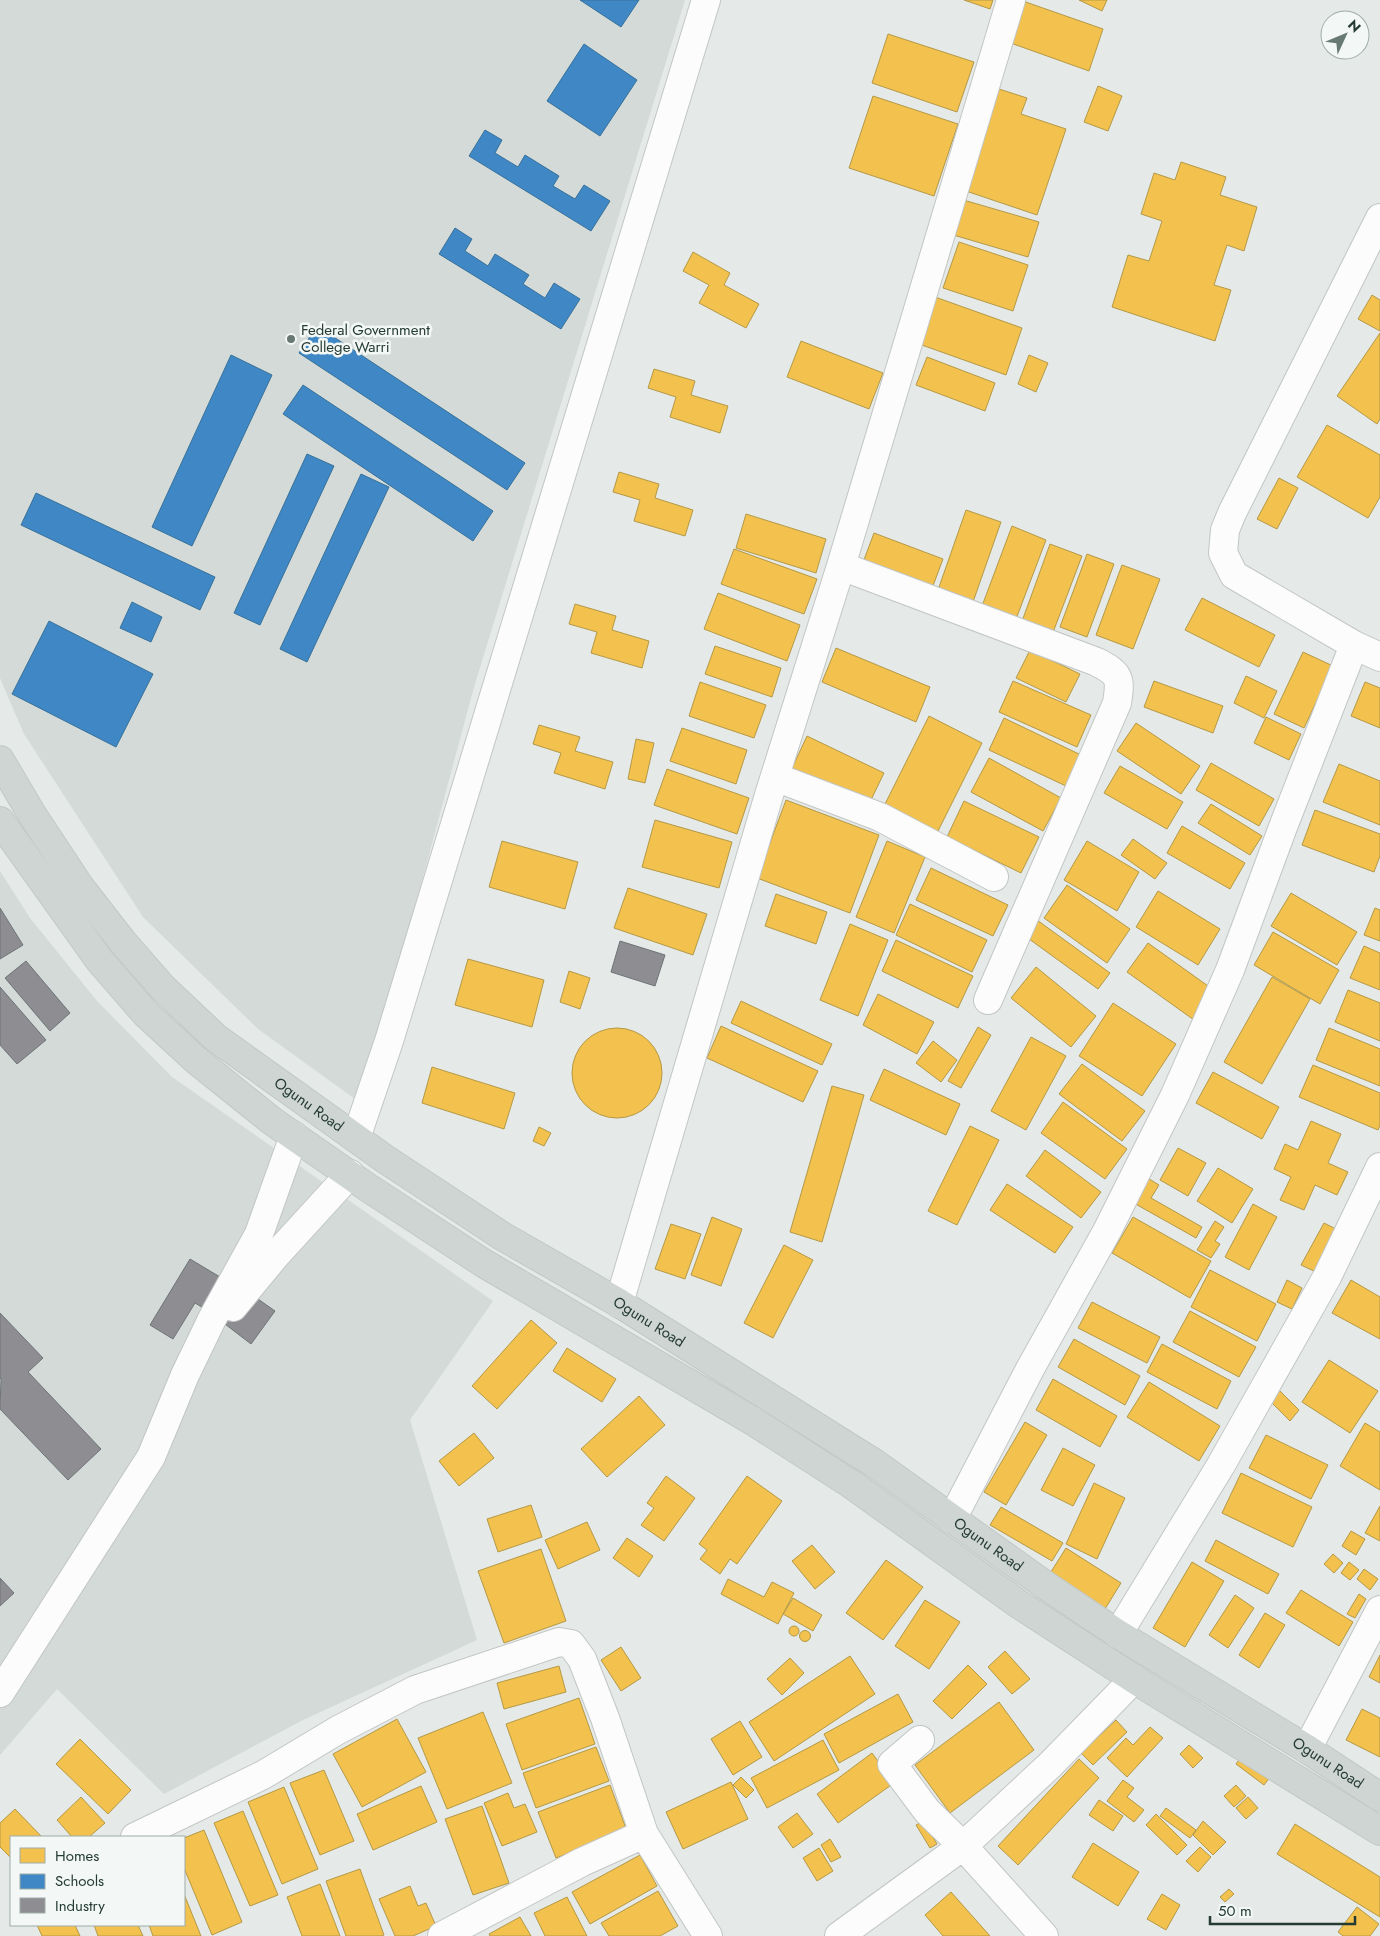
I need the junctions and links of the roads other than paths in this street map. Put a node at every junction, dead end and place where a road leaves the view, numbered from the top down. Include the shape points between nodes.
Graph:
1 (706, 0) edge
2 (1011, 0) edge
3 (1380, 218) edge
4 (841, 566) junction
5 (1354, 645) junction
6 (1380, 657) edge
7 (0, 760) edge
8 (774, 777) junction
9 (0, 820) edge
10 (994, 877) dead end
11 (988, 1000) dead end
12 (294, 1136) junction
13 (356, 1138) junction
14 (1380, 1167) edge
15 (350, 1174) junction
16 (619, 1303) junction
17 (185, 1375) junction
18 (952, 1519) junction
19 (1380, 1610) edge
20 (1118, 1634) junction
21 (1134, 1679) junction
22 (0, 1693) edge
23 (1230, 1702) junction
24 (1216, 1730) junction
25 (920, 1740) dead end
26 (1307, 1749) junction
27 (1380, 1797) edge
28 (1380, 1831) edge
29 (644, 1834) junction
30 (137, 1836) edge
31 (963, 1846) junction
32 (442, 1936) edge
33 (708, 1936) edge
34 (839, 1936) edge
35 (1044, 1936) edge

1 - 13 street via 390,1041
2 - 4 street
3 - 5 street via 1232,513 1225,530 1223,553 1234,575
4 - 8 street
4 - 11 street via 1097,662 1113,670 1120,684 1117,703
5 - 6 street
5 - 18 street via 1230,970 1175,1095
7 - 13 main road, Ogunu Road via 80,887 163,988 216,1038
8 - 10 street via 880,817
8 - 16 street
9 - 12 main road, Ogunu Road via 100,960 146,1014 196,1060
12 - 15 main road, Ogunu Road
12 - 17 street via 259,1234
13 - 16 main road, Ogunu Road via 502,1236
14 - 20 street via 1327,1277 1221,1465
15 - 17 street via 276,1255 220,1324
15 - 21 main road, Ogunu Road via 485,1264 753,1421 851,1484 1020,1605
16 - 18 main road, Ogunu Road via 874,1463
17 - 22 street via 151,1457
18 - 20 main road, Ogunu Road
19 - 26 street
20 - 23 main road, Ogunu Road
21 - 24 main road, Ogunu Road
21 - 31 street via 1050,1765
23 - 24 main road
23 - 26 main road, Ogunu Road
24 - 28 main road, Ogunu Road
25 - 31 street via 892,1764 927,1811
26 - 27 main road, Ogunu Road
29 - 30 street via 582,1658 571,1644 559,1642 415,1690 338,1730 263,1775
29 - 32 street via 582,1862
29 - 33 street
31 - 34 street
31 - 35 street

